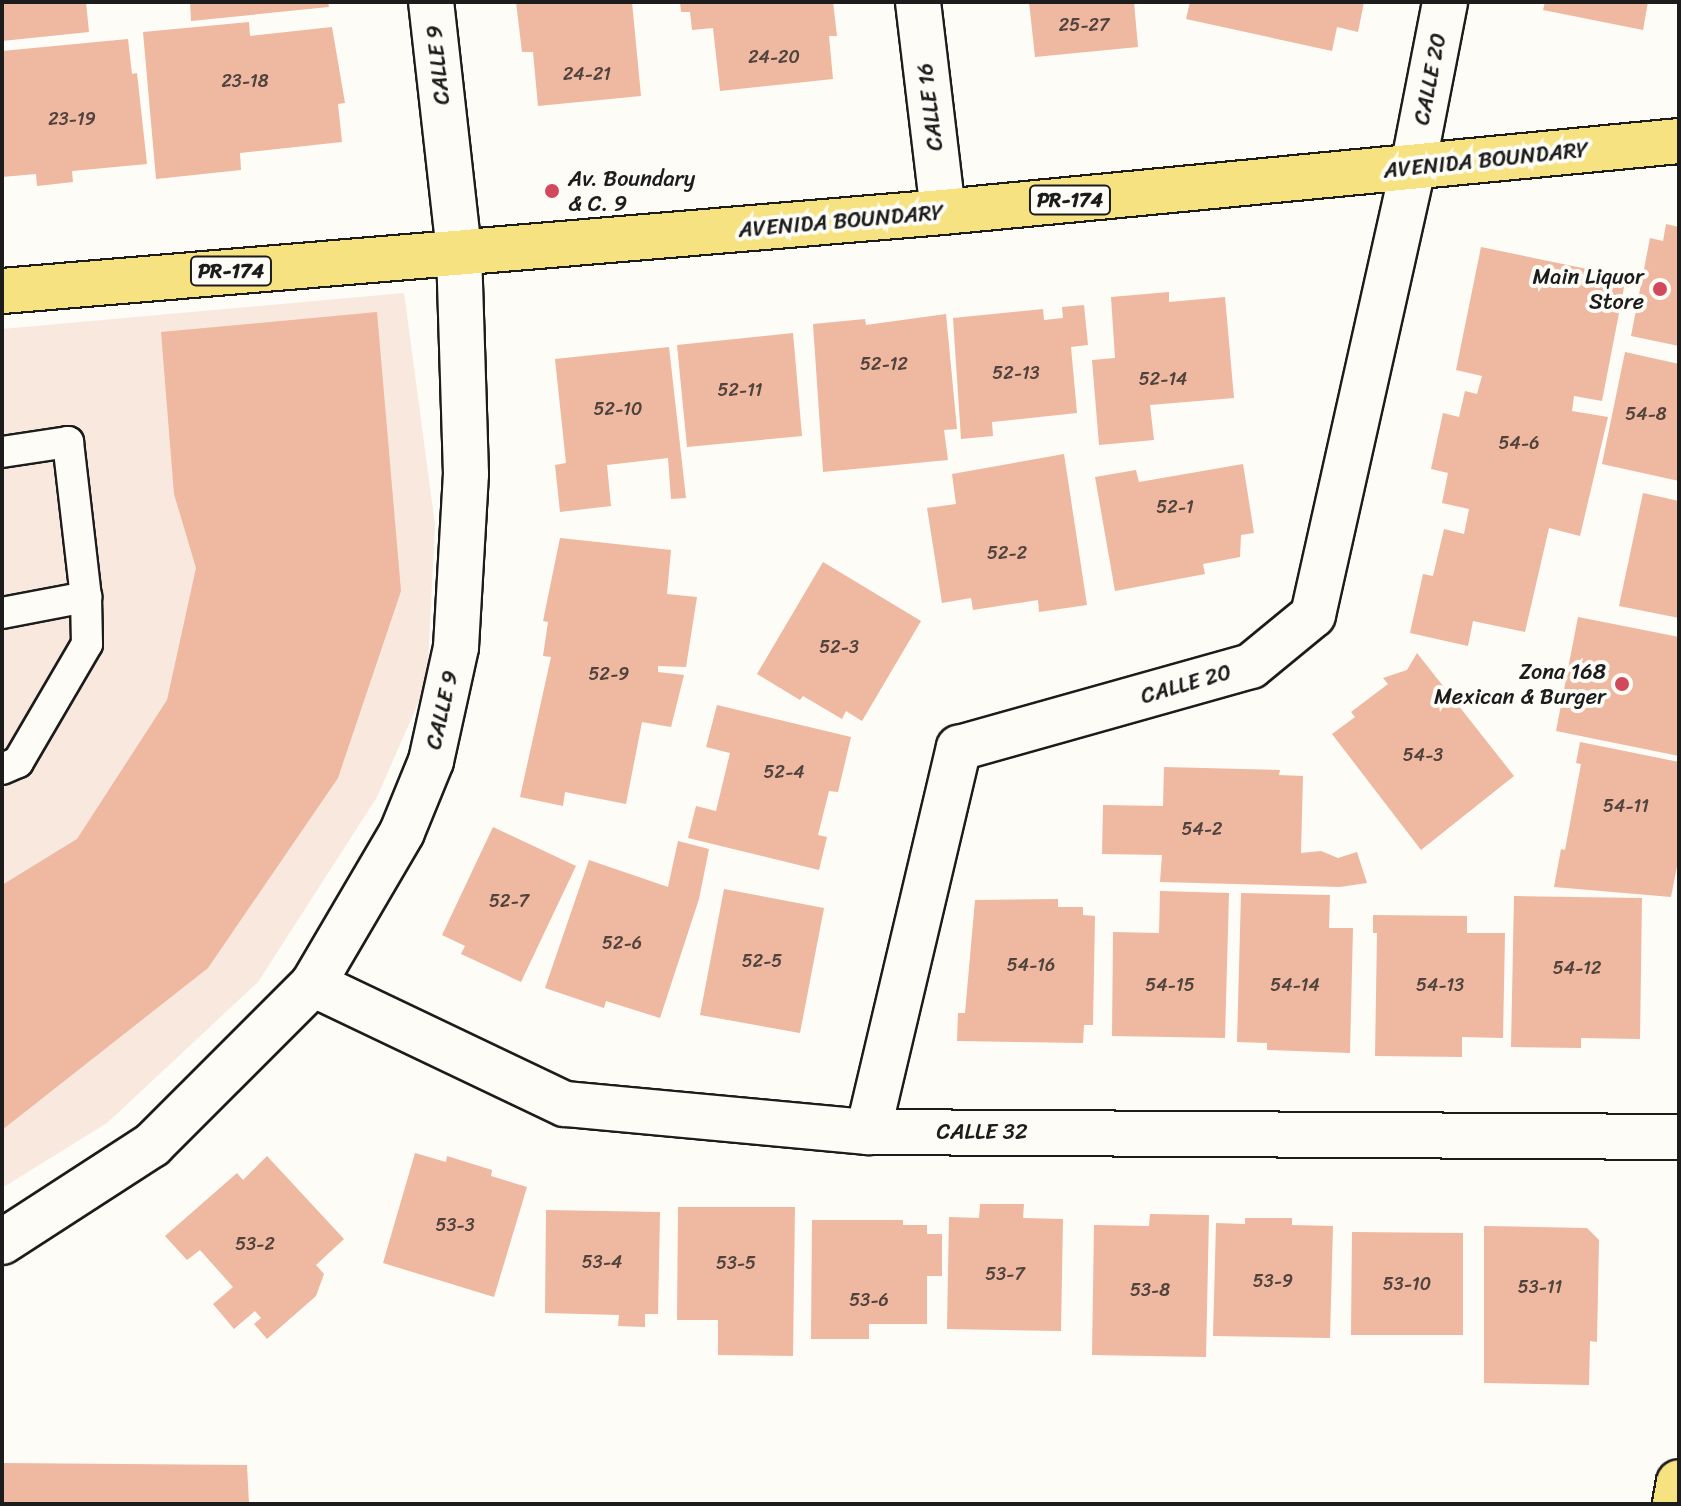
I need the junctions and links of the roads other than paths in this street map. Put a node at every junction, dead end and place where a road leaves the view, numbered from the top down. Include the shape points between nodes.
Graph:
1 (431, 2) edge
2 (918, 2) edge
3 (1445, 2) edge
4 (1679, 141) edge
5 (1413, 167) junction
6 (943, 212) junction
7 (459, 251) junction
8 (2, 291) edge
9 (2, 452) edge
10 (86, 597) junction
11 (2, 613) edge
12 (2, 769) edge
13 (313, 984) junction
14 (868, 1132) junction
15 (1679, 1137) edge
16 (2, 1242) edge
17 (1679, 1482) edge
18 (1675, 1504) edge

1 - 7 street, CALLE 9
2 - 6 street, CALLE 16
3 - 5 street, CALLE 20
4 - 5 highway, AVENIDA BOUNDARY / PR-174
5 - 6 highway, AVENIDA BOUNDARY / PR-174
5 - 14 street, CALLE 20 via 1313,615 1251,666 959,748
6 - 7 highway, AVENIDA BOUNDARY / PR-174
7 - 8 highway, AVENIDA BOUNDARY / PR-174
7 - 13 street, CALLE 9 via 466,474 456,647 431,761 402,832
9 - 10 lane via 68,442
10 - 11 lane
10 - 12 lane via 87,644 18,762
13 - 14 street, CALLE 32 via 565,1104
13 - 16 street, CALLE 9 via 152,1145
14 - 15 street, CALLE 32
17 - 18 highway

